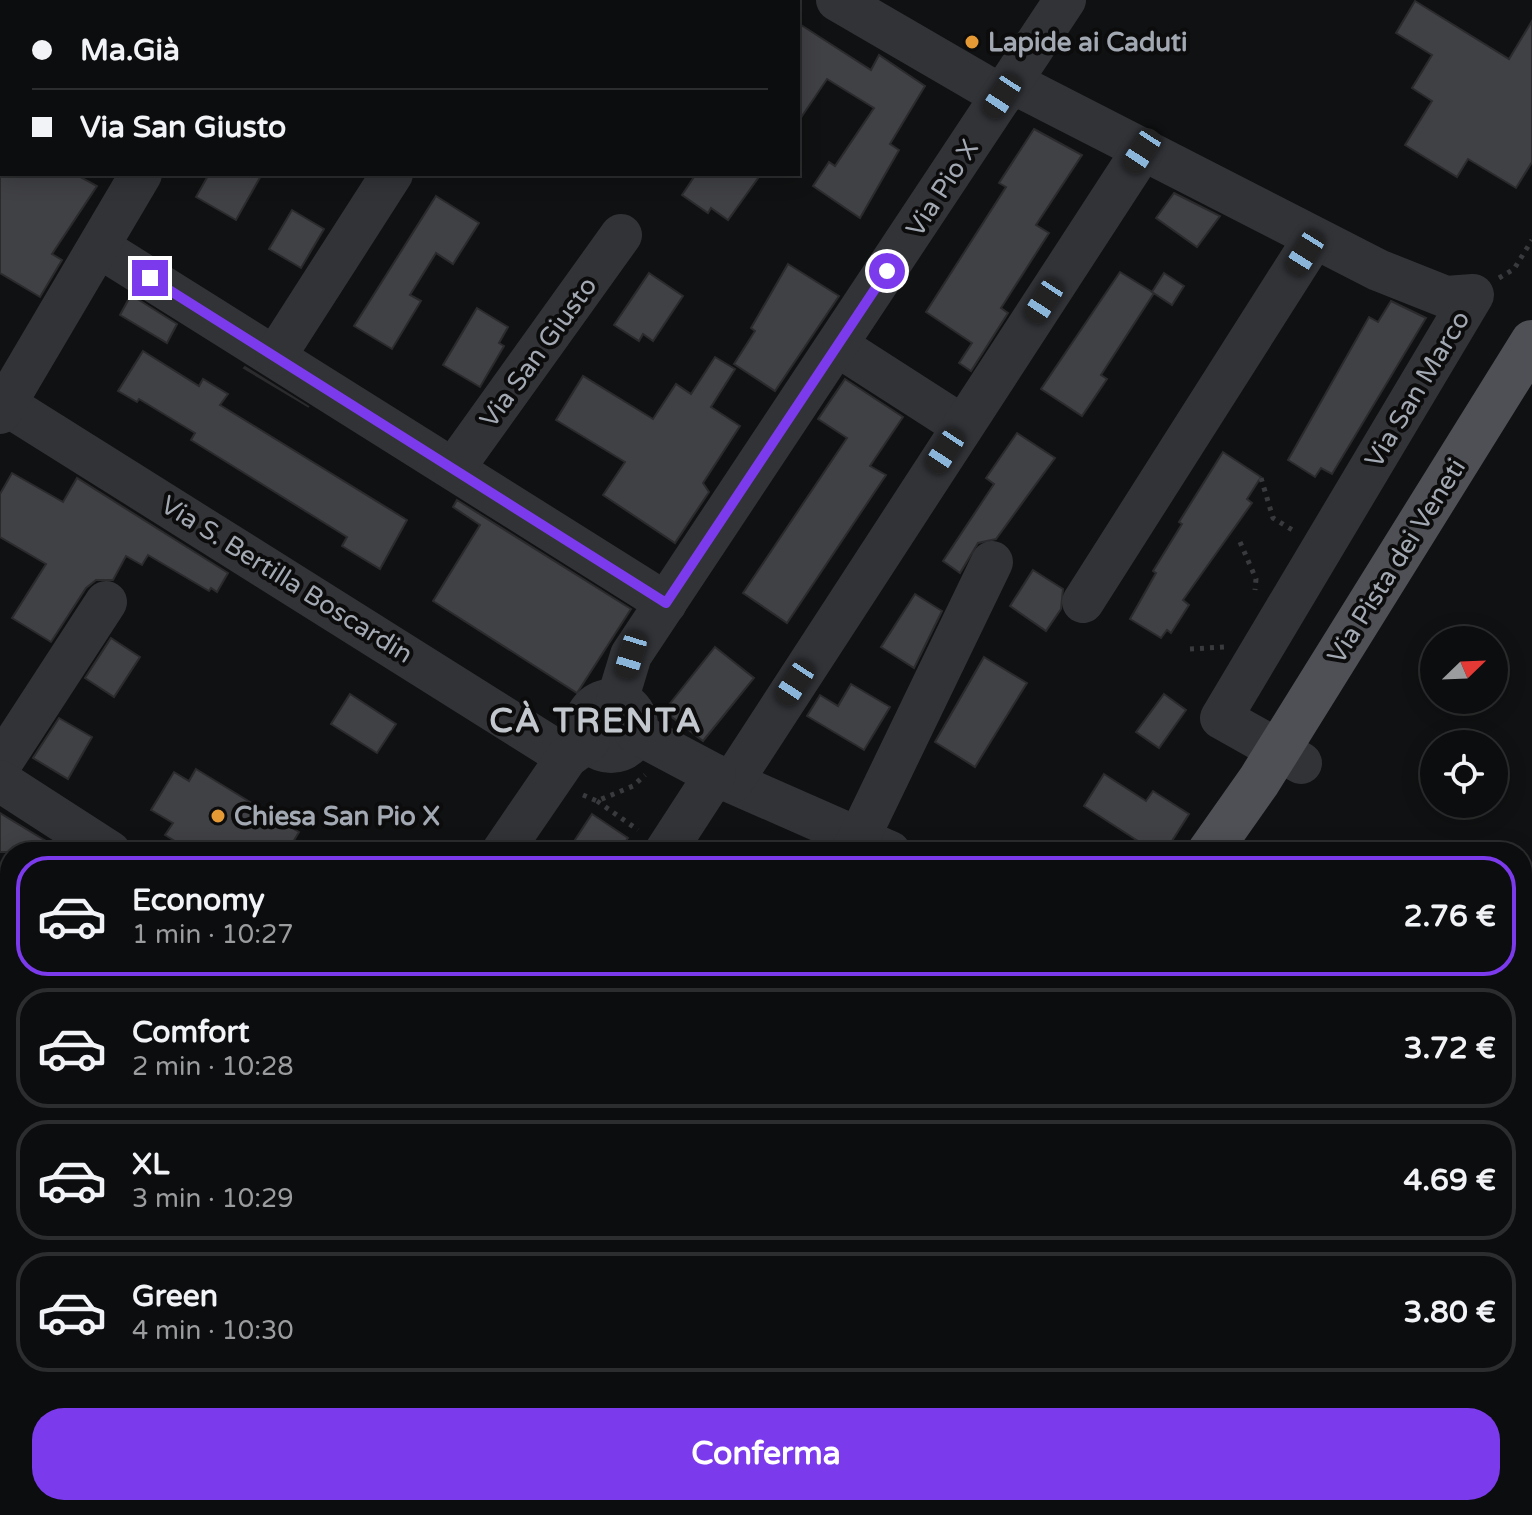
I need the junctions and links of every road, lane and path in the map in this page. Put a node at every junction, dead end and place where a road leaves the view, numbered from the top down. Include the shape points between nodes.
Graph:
1 (837, 0) edge
2 (1065, 0) edge
3 (1007, 89) junction
4 (1142, 151) junction
5 (391, 176) edge
6 (128, 179) edge
7 (621, 235) dead end
8 (1313, 240) junction
9 (1532, 240) edge
10 (99, 247) junction
11 (1473, 295) junction
12 (1532, 342) edge
13 (838, 346) junction
14 (276, 355) junction
15 (3, 408) edge
16 (961, 425) junction
17 (454, 468) junction
18 (1261, 478) dead end
19 (1240, 542) dead end
20 (1323, 548) junction
21 (992, 562) dead end
22 (106, 602) dead end
23 (1083, 602) dead end
24 (1255, 602) dead end
25 (666, 603) junction
26 (1236, 644) dead end
27 (1190, 649) dead end
28 (638, 728) junction
29 (570, 758) junction
30 (1280, 764) junction
31 (0, 765) edge
32 (723, 778) junction
33 (0, 781) edge
34 (597, 801) junction
35 (95, 842) edge
36 (509, 842) edge
37 (653, 842) edge
38 (672, 842) edge
39 (856, 842) edge
40 (868, 842) edge
41 (1217, 842) edge
42 (1245, 842) edge

1 - 3 street, Via San Marco
2 - 3 street, Via Pio X
3 - 4 street, Via San Marco
3 - 13 street, Via Pio X
4 - 8 street, Via San Marco
4 - 16 street
5 - 14 street
6 - 10 street
7 - 17 street, Via San Giusto
8 - 11 street, Via San Marco via 1417,288 1446,297
8 - 23 street
9 - 11 path via 1514,269
10 - 14 street
10 - 15 street
11 - 20 street, Via San Marco
12 - 30 main road, Via Pista dei Veneti
13 - 16 street
13 - 25 street, Via Pio X
14 - 17 street
15 - 29 street, Via S. Bertilla Boscardin
16 - 32 street
17 - 25 street
18 - 20 path via 1273,518
19 - 24 path via 1256,579
20 - 30 street, Via San Marco via 1221,718
21 - 40 street
22 - 31 street
25 - 28 street, Via Pio X via 631,655
26 - 27 path
28 - 29 street via 602,702 590,712
28 - 32 street
28 - 34 path via 651,770 633,786
29 - 34 path via 575,792
29 - 36 street
30 - 41 main road, Via Pista dei Veneti
30 - 42 main road, Via Pista dei Veneti
32 - 38 street
32 - 39 street
33 - 35 street
34 - 37 path

